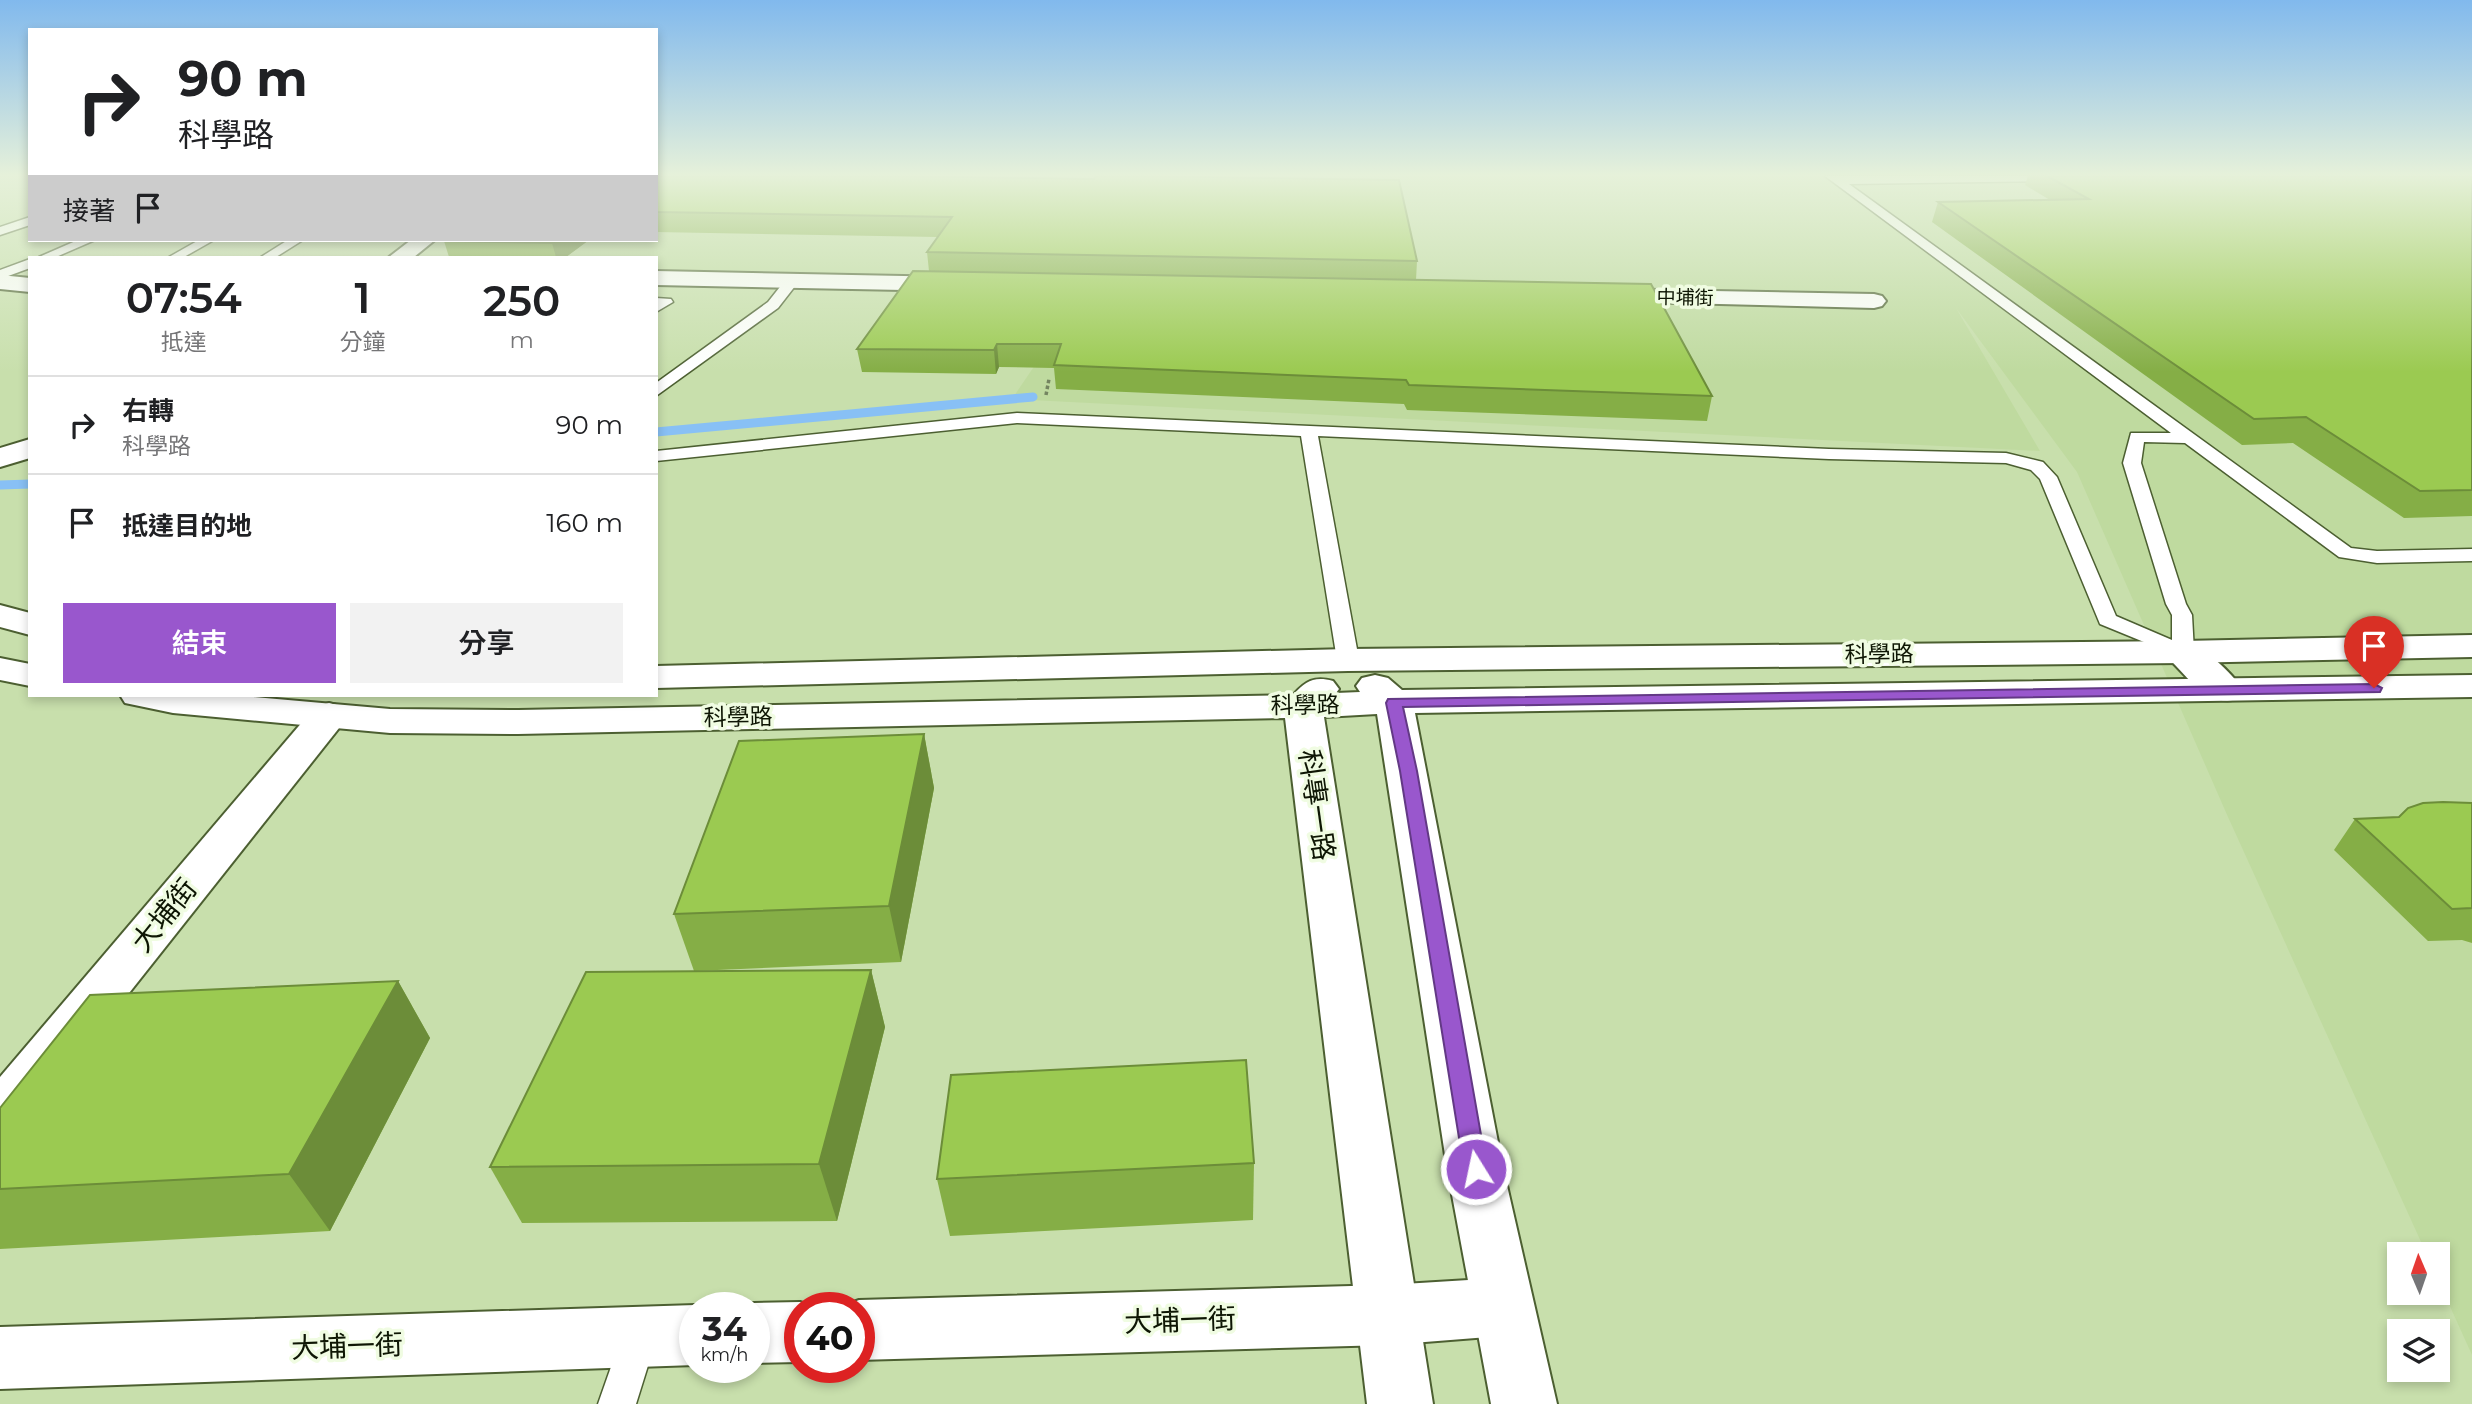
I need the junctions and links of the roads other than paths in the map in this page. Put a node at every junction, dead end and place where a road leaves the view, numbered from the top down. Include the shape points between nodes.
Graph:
1 (84, 242) edge
2 (204, 242) edge
3 (293, 242) edge
4 (421, 242) edge
5 (1922, 242) edge
6 (48, 256) edge
7 (177, 256) edge
8 (269, 256) edge
9 (401, 256) edge
10 (28, 265) edge
11 (0, 275) edge
12 (658, 278) edge
13 (792, 281) junction
14 (0, 282) edge
15 (973, 284) edge
16 (28, 285) edge
17 (1583, 295) edge
18 (1874, 301) dead end
19 (658, 302) edge
20 (658, 308) edge
21 (658, 390) edge
22 (28, 429) edge
23 (1309, 433) junction
24 (0, 438) edge
25 (2191, 438) junction
26 (28, 449) edge
27 (658, 456) edge
28 (0, 458) edge
29 (2472, 555) edge
30 (0, 616) edge
31 (28, 623) edge
32 (2472, 646) edge
33 (2183, 652) junction
34 (1348, 660) junction
35 (0, 669) edge
36 (28, 675) edge
37 (658, 677) edge
38 (2472, 686) edge
39 (2225, 691) junction
40 (150, 697) edge
41 (1394, 703) junction
42 (1303, 706) junction
43 (329, 715) junction
44 (0, 1116) edge
45 (1500, 1307) junction
46 (1387, 1315) junction
47 (875, 1330) edge
48 (667, 1336) edge
49 (0, 1357) edge
50 (617, 1404) edge
51 (1400, 1404) edge
52 (1524, 1404) edge

1 - 6 lane
2 - 7 lane
3 - 8 lane
4 - 9 street
5 - 25 lane
10 - 11 lane
12 - 13 street
13 - 15 street
13 - 21 lane via 773,305
14 - 16 street
17 - 18 street, 中埔街
19 - 20 lane via 666,302
22 - 24 street
23 - 27 lane via 1017,418
23 - 33 lane via 2006,458 2037,466 2048,477 2107,620
23 - 34 lane
25 - 29 lane via 2346,553 2377,557
25 - 33 lane via 2137,437 2132,463 2182,615
26 - 28 street
30 - 31 street
32 - 33 street, 科學路
33 - 34 street, 科學路
33 - 39 street
34 - 37 street, 科學路
34 - 41 street
34 - 42 street
35 - 36 street
38 - 39 street, 科學路
39 - 41 street, 科學路
40 - 43 street, 科學路
41 - 42 street, 科學路
41 - 45 street
42 - 43 street, 科學路 via 518,722 390,721
42 - 46 street, 科專一路
43 - 44 street, 大埔街
45 - 46 street, 大埔一街
45 - 52 street
46 - 47 street, 大埔一街
46 - 51 street, 科專一路
48 - 49 street, 大埔一街
48 - 50 lane

